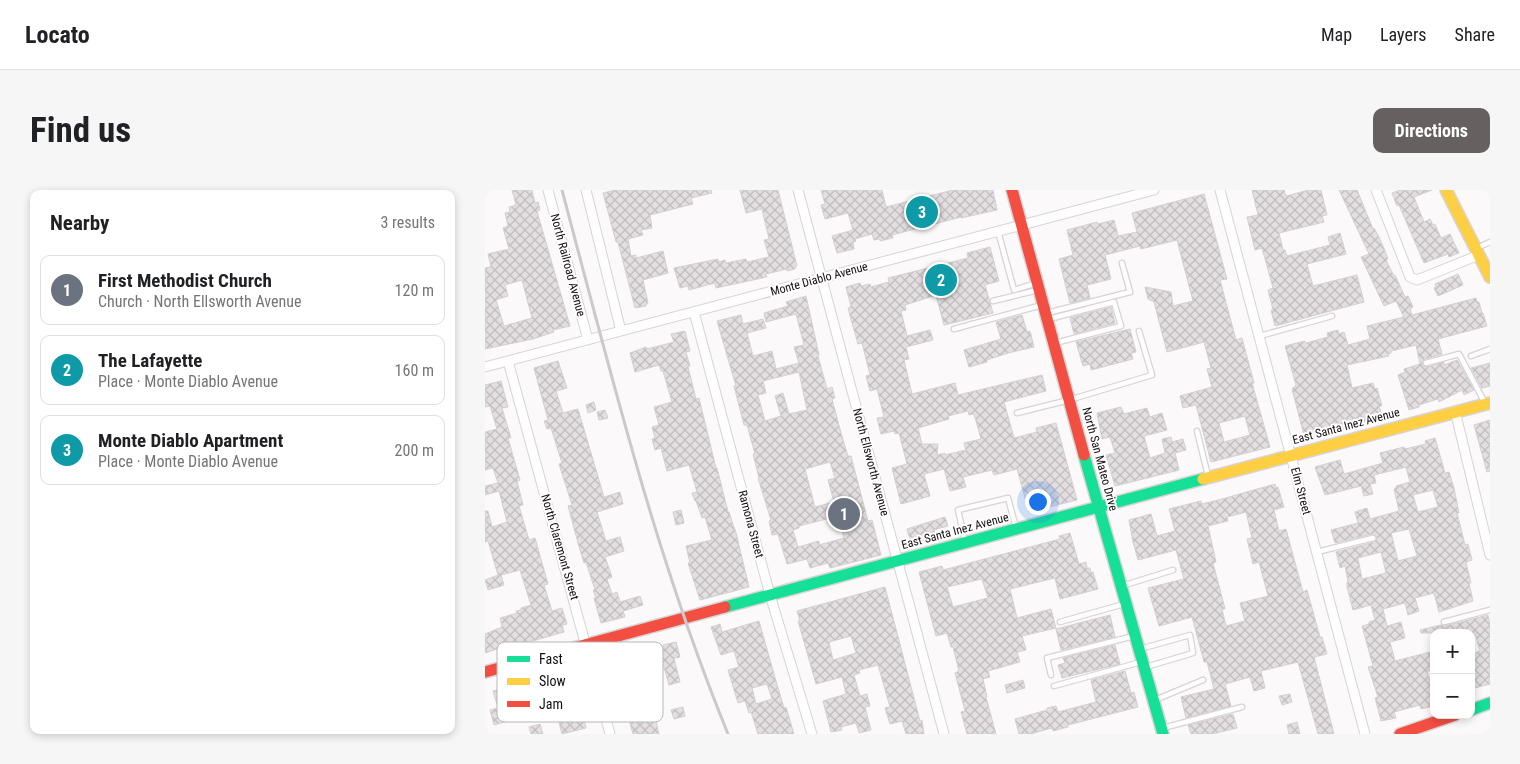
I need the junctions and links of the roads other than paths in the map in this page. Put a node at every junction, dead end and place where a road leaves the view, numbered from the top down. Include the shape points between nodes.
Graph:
1 (548, 190) edge
2 (586, 190) edge
3 (798, 190) edge
4 (1153, 190) edge
5 (1220, 190) edge
6 (1369, 190) edge
7 (1446, 190) edge
8 (1014, 191) edge
9 (1377, 195) edge
10 (1021, 225) junction
11 (998, 231) junction
12 (1490, 242) edge
13 (1477, 252) junction
14 (1122, 263) dead end
15 (1490, 277) edge
16 (821, 278) junction
17 (1038, 287) junction
18 (993, 301) dead end
19 (694, 312) junction
20 (1045, 313) junction
21 (1332, 316) dead end
22 (954, 329) dead end
23 (621, 331) junction
24 (1139, 331) dead end
25 (1258, 336) junction
26 (587, 340) junction
27 (1054, 344) junction
28 (1490, 349) edge
29 (1471, 356) dead end
30 (508, 361) junction
31 (1427, 363) dead end
32 (485, 367) edge
33 (1069, 400) junction
34 (1488, 404) edge
35 (1455, 411) junction
36 (1017, 413) dead end
37 (1197, 431) dead end
38 (1291, 455) junction
39 (1209, 477) junction
40 (1099, 507) junction
41 (1016, 529) junction
42 (1373, 538) dead end
43 (966, 543) junction
44 (1317, 552) junction
45 (1490, 555) edge
46 (897, 561) junction
47 (1173, 570) dead end
48 (1121, 586) junction
49 (770, 595) junction
50 (1126, 603) junction
51 (1490, 610) edge
52 (1060, 622) dead end
53 (1443, 622) dead end
54 (1135, 635) junction
55 (586, 642) edge
56 (594, 642) edge
57 (1139, 649) junction
58 (1143, 664) junction
59 (1051, 675) dead end
60 (1203, 680) dead end
61 (1054, 686) dead end
62 (1154, 701) junction
63 (1490, 703) edge
64 (1242, 707) dead end
65 (1475, 709) edge
66 (1443, 719) edge
67 (1163, 731) edge
68 (812, 734) edge
69 (944, 734) edge
70 (1365, 734) edge
71 (1400, 734) edge

1 - 26 street, North Railroad Avenue
2 - 23 street
3 - 16 street, North Ellsworth Avenue
4 - 10 street, Monte Diablo Avenue
5 - 25 street, Elm Street
6 - 9 street
7 - 13 street
8 - 10 street, North San Mateo Drive
9 - 13 street via 1410,277 1417,280
10 - 11 street, Monte Diablo Avenue
10 - 17 street, North San Mateo Drive
11 - 16 street, Monte Diablo Avenue
11 - 17 lane via 1014,290
12 - 13 lane
13 - 15 street
14 - 20 lane via 1130,292
16 - 19 street, Monte Diablo Avenue
16 - 46 street, North Ellsworth Avenue
17 - 18 lane
17 - 20 street, North San Mateo Drive
19 - 23 street, Monte Diablo Avenue
19 - 49 street, Ramona Street
20 - 22 lane
20 - 27 street, North San Mateo Drive
20 - 27 lane via 1114,302 1121,326
21 - 25 lane
23 - 26 street, Monte Diablo Avenue
24 - 33 lane via 1152,375
25 - 38 street, Elm Street
26 - 30 street, Monte Diablo Avenue
27 - 33 street, North San Mateo Drive
28 - 29 lane
30 - 32 street, Monte Diablo Avenue
30 - 55 street, North Claremont Street
31 - 34 lane via 1459,354
33 - 36 lane
33 - 40 street, North San Mateo Drive
34 - 35 street, East Santa Inez Avenue
35 - 38 street, East Santa Inez Avenue
35 - 45 street
37 - 39 lane
38 - 39 street, East Santa Inez Avenue
38 - 44 street, Elm Street
39 - 40 street, East Santa Inez Avenue
40 - 41 street, East Santa Inez Avenue
40 - 48 street, North San Mateo Drive
41 - 43 street, East Santa Inez Avenue
41 - 43 lane via 1008,498 958,510
42 - 44 lane
43 - 46 street, East Santa Inez Avenue
44 - 70 street, Elm Street
46 - 49 street, East Santa Inez Avenue
46 - 69 street, North Ellsworth Avenue
47 - 48 lane
48 - 50 street, North San Mateo Drive
49 - 56 street, East Santa Inez Avenue
49 - 68 street, Ramona Street
50 - 52 lane
50 - 54 street, North San Mateo Drive
51 - 53 lane
54 - 57 street, North San Mateo Drive
54 - 59 lane via 1047,658
57 - 58 street, North San Mateo Drive
57 - 58 lane via 1190,635 1193,653
58 - 61 lane
58 - 62 street, North San Mateo Drive
60 - 62 lane
62 - 67 street, North San Mateo Drive
63 - 65 street
64 - 67 lane
66 - 71 street

